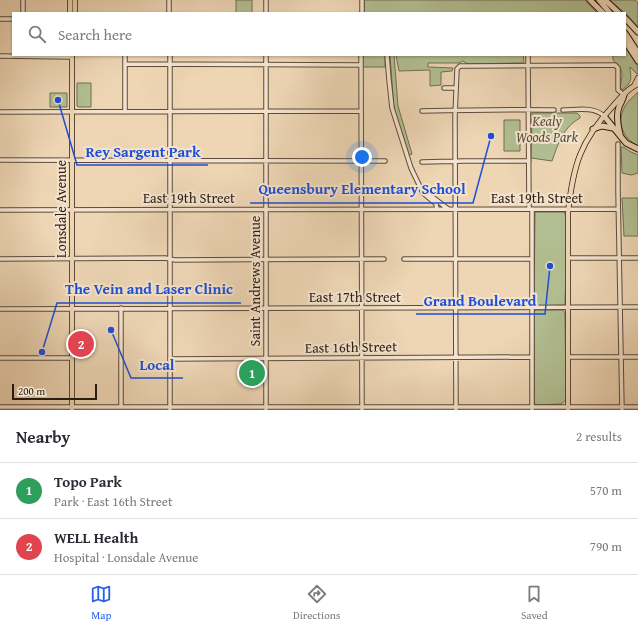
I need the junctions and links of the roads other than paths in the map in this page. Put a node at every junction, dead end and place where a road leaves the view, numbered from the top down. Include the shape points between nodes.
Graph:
1 (23, 0) edge
2 (70, 0) edge
3 (75, 0) edge
4 (169, 0) edge
5 (266, 0) edge
6 (362, 0) edge
7 (590, 0) edge
8 (599, 0) edge
9 (605, 0) edge
10 (23, 12) edge
11 (70, 12) edge
12 (75, 12) edge
13 (169, 12) edge
14 (266, 12) edge
15 (362, 12) edge
16 (602, 12) edge
17 (609, 12) edge
18 (618, 12) edge
19 (0, 19) edge
20 (12, 19) edge
21 (626, 19) edge
22 (638, 32) edge
23 (626, 35) edge
24 (626, 42) edge
25 (638, 53) edge
26 (0, 56) edge
27 (72, 56) edge
28 (125, 56) edge
29 (170, 56) edge
30 (266, 56) edge
31 (361, 56) edge
32 (387, 56) edge
33 (528, 56) edge
34 (638, 61) edge
35 (125, 64) junction
36 (170, 65) junction
37 (266, 65) junction
38 (361, 65) junction
39 (528, 66) junction
40 (637, 82) edge
41 (444, 88) dead end
42 (456, 88) junction
43 (624, 95) junction
44 (528, 110) junction
45 (554, 110) dead end
46 (562, 110) dead end
47 (361, 111) junction
48 (422, 111) dead end
49 (456, 111) junction
50 (0, 112) edge
51 (72, 112) junction
52 (125, 112) junction
53 (170, 112) junction
54 (266, 112) junction
55 (604, 116) junction
56 (613, 128) junction
57 (593, 129) junction
58 (621, 137) junction
59 (618, 144) dead end
60 (638, 149) edge
61 (0, 160) edge
62 (72, 161) junction
63 (170, 161) junction
64 (266, 161) junction
65 (361, 161) junction
66 (385, 161) dead end
67 (455, 161) junction
68 (529, 161) junction
69 (422, 162) dead end
70 (420, 186) junction
71 (170, 209) junction
72 (266, 209) junction
73 (361, 209) junction
74 (437, 209) junction
75 (448, 209) junction
76 (456, 209) junction
77 (530, 209) junction
78 (568, 209) junction
79 (618, 209) junction
80 (0, 210) edge
81 (72, 210) junction
82 (456, 258) junction
83 (568, 258) junction
84 (620, 258) junction
85 (638, 258) edge
86 (0, 259) edge
87 (72, 259) junction
88 (170, 259) junction
89 (266, 259) junction
90 (361, 259) junction
91 (384, 259) dead end
92 (404, 259) dead end
93 (532, 259) junction
94 (638, 307) edge
95 (72, 308) junction
96 (121, 308) junction
97 (170, 308) junction
98 (266, 308) junction
99 (361, 308) junction
100 (456, 308) junction
101 (532, 308) junction
102 (568, 308) junction
103 (620, 308) junction
104 (0, 309) edge
105 (456, 357) junction
106 (532, 357) junction
107 (568, 357) junction
108 (621, 357) junction
109 (638, 357) edge
110 (0, 358) edge
111 (72, 358) junction
112 (361, 358) junction
113 (170, 359) junction
114 (266, 359) junction
115 (0, 407) edge
116 (121, 407) junction
117 (638, 407) edge
118 (266, 408) edge
119 (362, 408) edge
120 (456, 408) edge
121 (532, 408) edge
122 (568, 408) edge
123 (622, 408) edge
124 (72, 409) edge
125 (170, 409) edge

1 - 10 street
2 - 11 main road
3 - 12 main road
4 - 13 street
5 - 14 street
6 - 15 street
7 - 16 highway
8 - 17 highway
9 - 18 highway
19 - 20 street
21 - 22 highway
23 - 25 highway
24 - 34 highway
26 - 27 street
27 - 51 main road, Lonsdale Avenue
28 - 35 street
29 - 36 street
30 - 37 street, Saint Andrews Avenue
31 - 38 street
32 - 70 street via 392,108 411,168
33 - 39 street
35 - 36 street
35 - 52 street
36 - 37 street
36 - 53 street
37 - 38 street
37 - 54 street, Saint Andrews Avenue
38 - 47 street
39 - 42 street via 460,66 456,72
39 - 43 street via 617,66 618,90
39 - 44 street
40 - 43 main road
41 - 42 street
42 - 49 street
43 - 55 main road
43 - 58 highway via 618,114
44 - 45 street
44 - 49 street
44 - 68 street
46 - 55 street via 590,110
47 - 54 street
47 - 65 street
48 - 49 street
49 - 67 street
50 - 51 street
51 - 52 street
51 - 62 main road, Lonsdale Avenue
52 - 53 street
53 - 54 street
53 - 63 street
54 - 64 street, Saint Andrews Avenue
55 - 56 highway
55 - 57 main road
56 - 57 highway via 602,126
56 - 58 highway
57 - 78 main road via 575,167
58 - 60 highway via 630,146
59 - 79 street
61 - 62 street
62 - 63 street
62 - 81 main road, Lonsdale Avenue
63 - 64 street
63 - 71 street
64 - 65 street
64 - 72 street, Saint Andrews Avenue
65 - 66 street
65 - 73 street
67 - 68 street
67 - 69 street
67 - 76 street
68 - 77 street
70 - 74 street via 436,204
70 - 75 street
71 - 72 street, East 19th Street
71 - 81 street, East 19th Street
71 - 88 street
72 - 73 street, East 19th Street
72 - 89 street, Saint Andrews Avenue
73 - 74 street, East 19th Street
73 - 90 street
74 - 75 street, East 19th Street
75 - 76 street, East 19th Street
76 - 77 street, East 19th Street
76 - 82 street
77 - 78 street, East 19th Street
77 - 93 street
78 - 79 street, East 19th Street
78 - 83 main road
79 - 84 street
80 - 81 street, East 19th Street
81 - 87 main road, Lonsdale Avenue
82 - 92 street
82 - 93 street
82 - 100 street
83 - 84 street
83 - 102 main road
84 - 85 street
84 - 103 street
86 - 87 street
87 - 88 street
87 - 95 main road, Lonsdale Avenue
88 - 89 street
88 - 97 street
89 - 90 street
89 - 98 street, Saint Andrews Avenue
90 - 91 street
90 - 99 street
93 - 101 street
94 - 103 street, East 17th Street
95 - 96 street, East 17th Street
95 - 104 street, East 17th Street
95 - 111 main road, Lonsdale Avenue
96 - 97 street, East 17th Street
96 - 116 street
97 - 98 street, East 17th Street
97 - 113 street
98 - 99 street, East 17th Street
98 - 114 street, Saint Andrews Avenue
99 - 100 street, East 17th Street
99 - 112 street
100 - 101 street, East 17th Street
100 - 105 street
101 - 102 street, East 17th Street
101 - 106 street
102 - 103 street, East 17th Street
102 - 107 main road
103 - 108 street
105 - 106 street, East 16th Street
105 - 112 street, East 16th Street
105 - 120 street
106 - 121 street
107 - 108 street
107 - 122 main road
108 - 109 street
108 - 123 street
110 - 111 street
111 - 124 main road, Lonsdale Avenue
112 - 114 street, East 16th Street
112 - 119 street
113 - 114 street, East 16th Street
113 - 125 street
114 - 118 street, Saint Andrews Avenue
115 - 124 street
116 - 124 street
116 - 125 street
117 - 123 street
118 - 119 street
118 - 125 street
119 - 120 street
120 - 121 street
121 - 122 street
122 - 123 street

